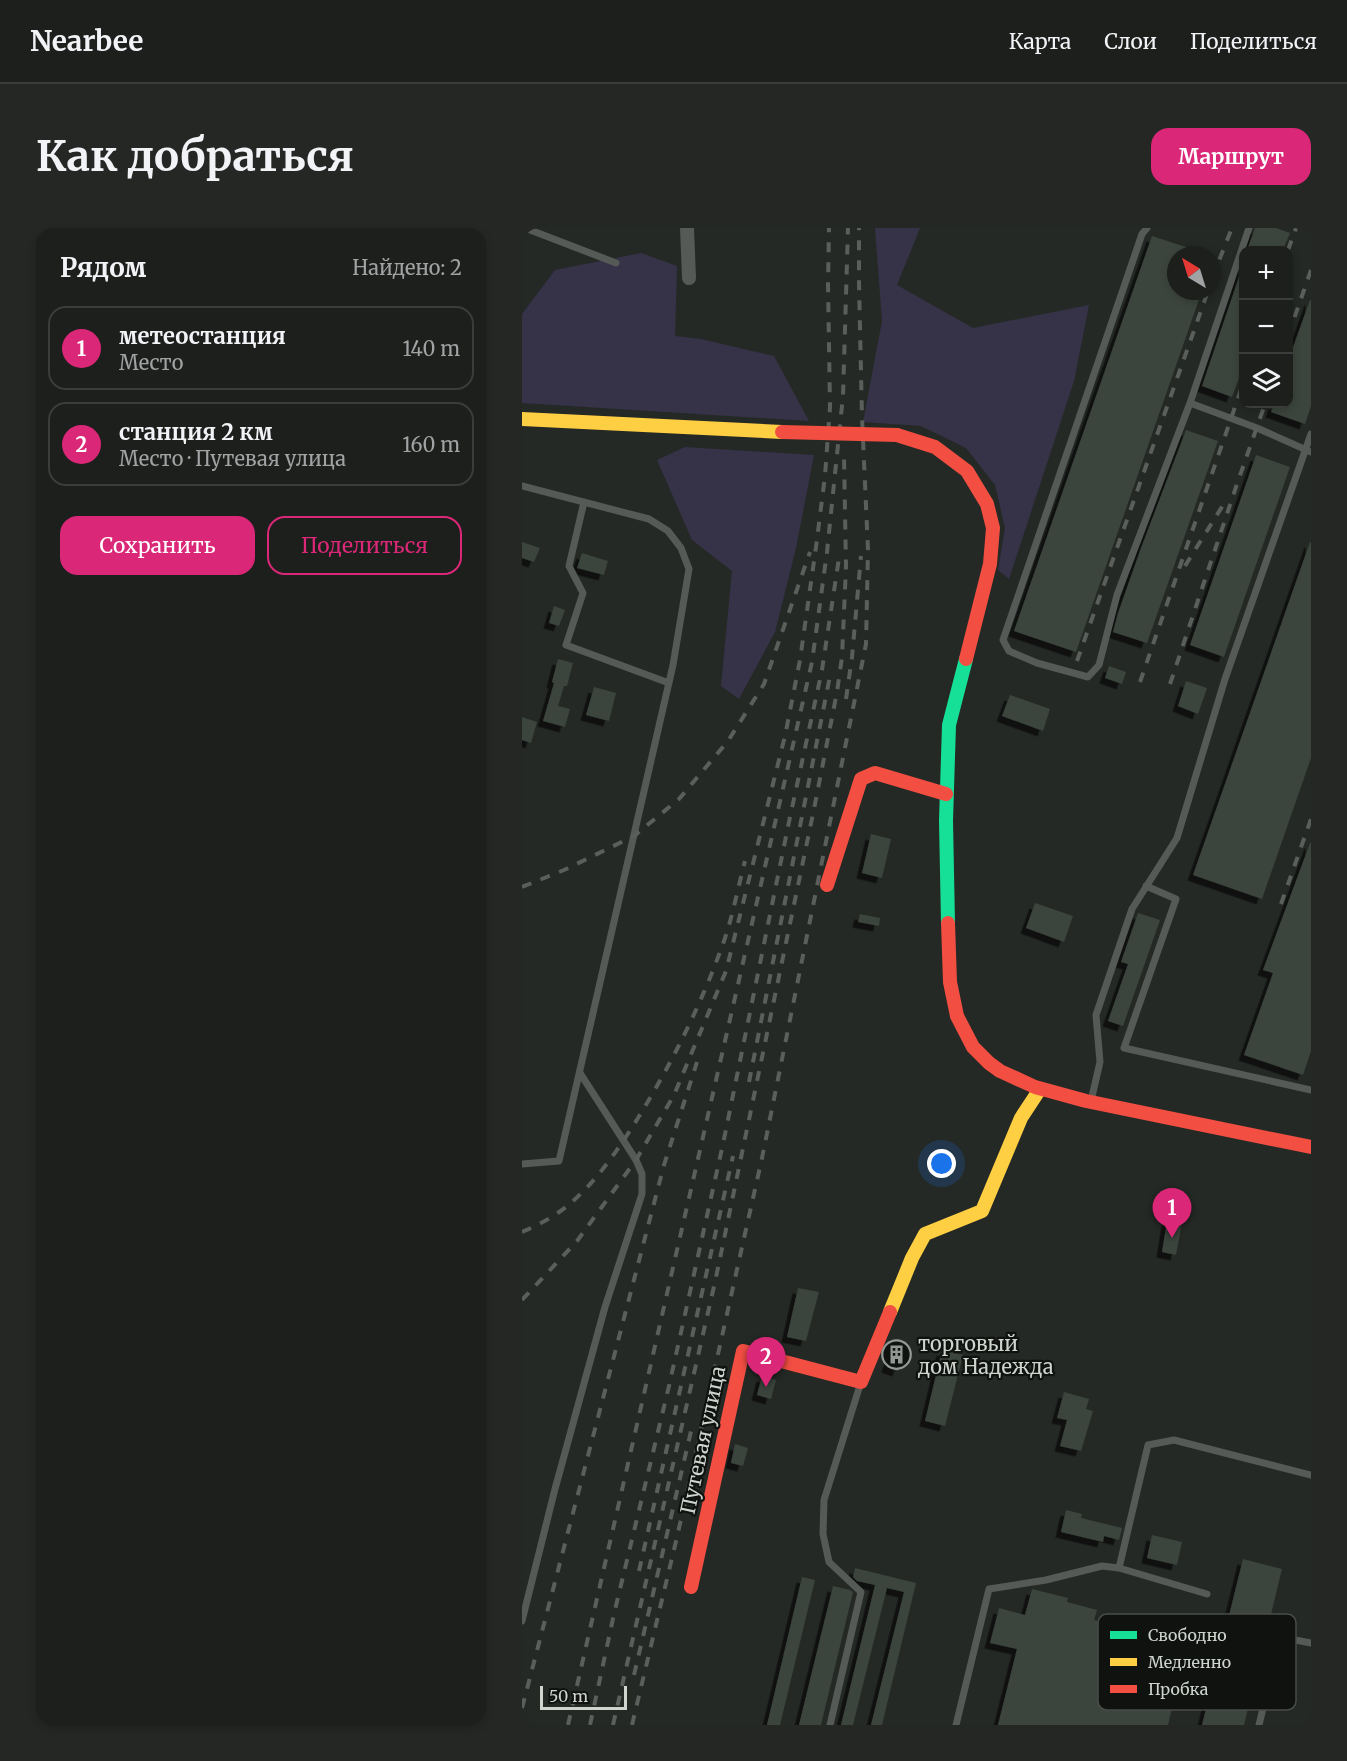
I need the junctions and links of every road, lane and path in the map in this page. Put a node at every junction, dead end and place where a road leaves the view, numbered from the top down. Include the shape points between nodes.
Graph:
1 (525, 228) edge
2 (687, 228) edge
3 (1147, 228) edge
4 (1249, 228) edge
5 (616, 262) dead end
6 (689, 278) dead end
7 (1190, 403) junction
8 (522, 419) edge
9 (1311, 434) edge
10 (1308, 452) edge
11 (522, 486) edge
12 (584, 502) junction
13 (669, 683) junction
14 (946, 794) junction
15 (827, 885) dead end
16 (1146, 886) junction
17 (580, 1073) junction
18 (1040, 1089) junction
19 (1311, 1090) edge
20 (1091, 1102) junction
21 (1311, 1147) edge
22 (522, 1164) edge
23 (861, 1382) junction
24 (1311, 1475) edge
25 (1119, 1568) junction
26 (691, 1587) dead end
27 (1207, 1594) dead end
28 (522, 1621) edge
29 (1296, 1640) edge
30 (1311, 1643) edge
31 (1263, 1710) edge
32 (830, 1725) edge
33 (956, 1725) edge
34 (1259, 1725) edge

1 - 5 lane
2 - 6 street
3 - 7 lane via 1003,640 1009,651 1088,677 1100,665 1117,595
4 - 7 lane
7 - 10 lane
8 - 14 main road, bridge via 897,435 935,447 967,471 987,504 993,528 990,564 949,725
9 - 10 lane
10 - 16 lane via 1225,679 1177,838
11 - 12 lane
12 - 13 lane via 649,519 668,531 681,548 689,569
12 - 13 lane via 569,566 583,593 566,645
13 - 17 lane
14 - 15 main road via 875,773 861,779
14 - 18 main road via 950,982 956,1013 965,1034 988,1062 1012,1078
16 - 19 lane via 1176,899 1124,1048
16 - 20 lane via 1132,909 1096,1015 1100,1062
17 - 22 lane via 559,1161
17 - 28 lane via 636,1160 642,1174 642,1194 605,1307
18 - 20 main road
18 - 23 main road via 1021,1118 982,1211 925,1234
20 - 21 main road
23 - 26 main road, Путевая улица via 742,1351
23 - 32 lane via 824,1500 823,1534 829,1562 861,1592
24 - 25 lane via 1174,1440 1148,1445
25 - 27 lane
25 - 33 lane via 1102,1566 989,1589
29 - 30 lane
31 - 34 lane

